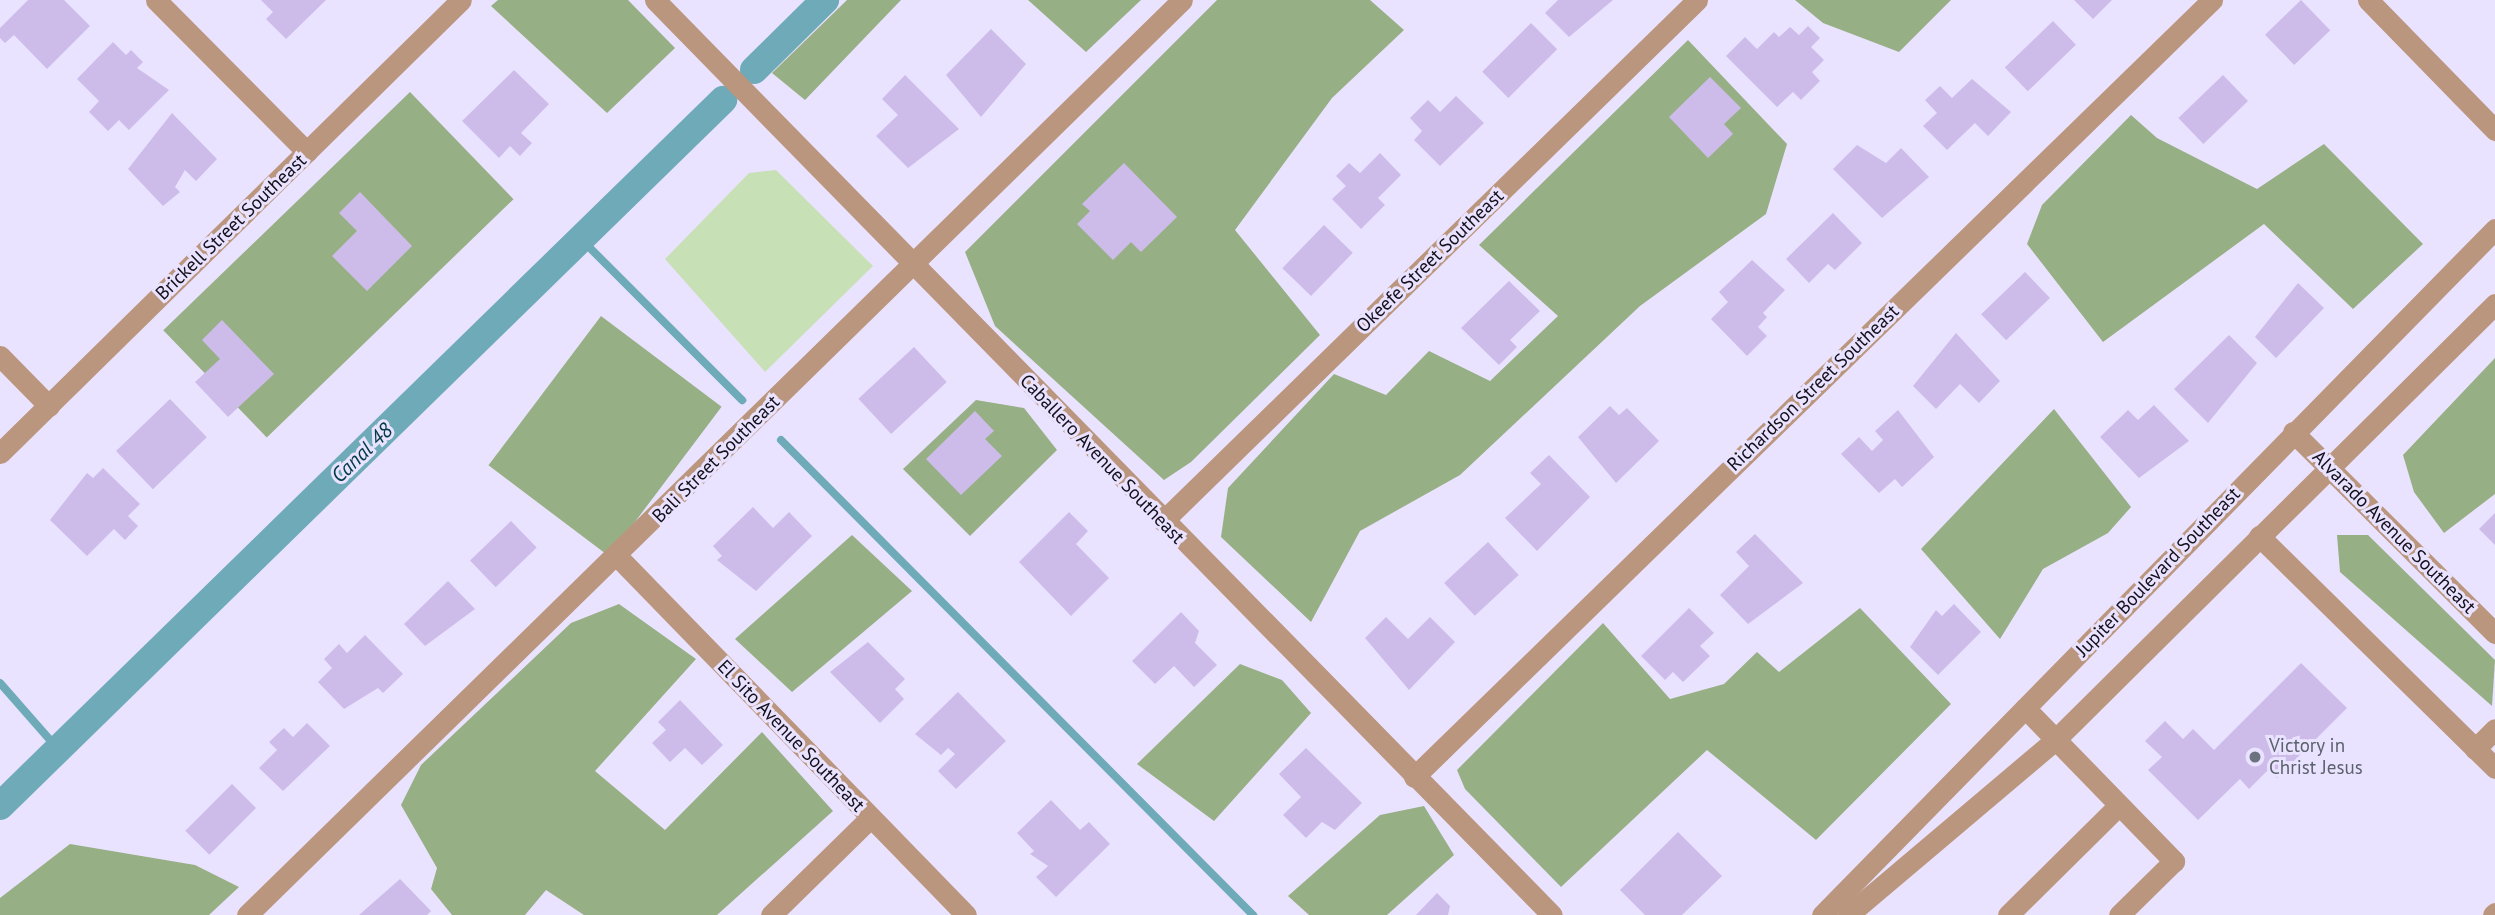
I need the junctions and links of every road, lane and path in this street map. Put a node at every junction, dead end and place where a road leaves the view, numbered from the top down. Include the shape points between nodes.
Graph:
1 (156, 0) edge
2 (461, 0) edge
3 (655, 0) edge
4 (1182, 0) edge
5 (1696, 0) edge
6 (2212, 0) edge
7 (2368, 0) edge
8 (2495, 130) edge
9 (307, 152) junction
10 (2495, 229) edge
11 (913, 265) junction
12 (2495, 304) edge
13 (0, 356) edge
14 (49, 405) junction
15 (2293, 432) junction
16 (0, 453) edge
17 (2328, 466) junction
18 (1163, 521) junction
19 (2259, 536) junction
20 (618, 557) junction
21 (2495, 633) edge
22 (2025, 708) junction
23 (2495, 729) edge
24 (2056, 739) junction
25 (2475, 749) junction
26 (2495, 768) edge
27 (1414, 777) junction
28 (2119, 805) junction
29 (870, 818) junction
30 (247, 915) edge
31 (771, 915) edge
32 (966, 915) edge
33 (1552, 915) edge
34 (1822, 915) edge
35 (1848, 915) edge
36 (2008, 915) edge
37 (2119, 915) edge

1 - 9 street
2 - 9 street, Brickell Street Southeast
3 - 11 street, Caballero Avenue Southeast
4 - 11 street, Bali Street Southeast
5 - 18 street, Okeefe Street Southeast
6 - 27 street, Richardson Street Southeast
7 - 8 street
9 - 14 street, Brickell Street Southeast
10 - 15 street, Jupiter Boulevard Southeast
11 - 18 street, Caballero Avenue Southeast
11 - 20 street, Bali Street Southeast
12 - 17 street
13 - 14 street
14 - 16 street, Brickell Street Southeast
15 - 17 street, Alvarado Avenue Southeast
15 - 22 street, Jupiter Boulevard Southeast
17 - 19 street
17 - 21 street, Alvarado Avenue Southeast
18 - 27 street, Caballero Avenue Southeast
19 - 24 street
19 - 25 street
20 - 29 street, El Sito Avenue Southeast
20 - 30 street, Bali Street Southeast
22 - 24 street
22 - 34 street, Jupiter Boulevard Southeast
23 - 25 street
24 - 28 street
24 - 35 street
25 - 26 street
27 - 33 street, Caballero Avenue Southeast
28 - 36 street
28 - 37 street via 2174,861
29 - 31 street
29 - 32 street, El Sito Avenue Southeast

